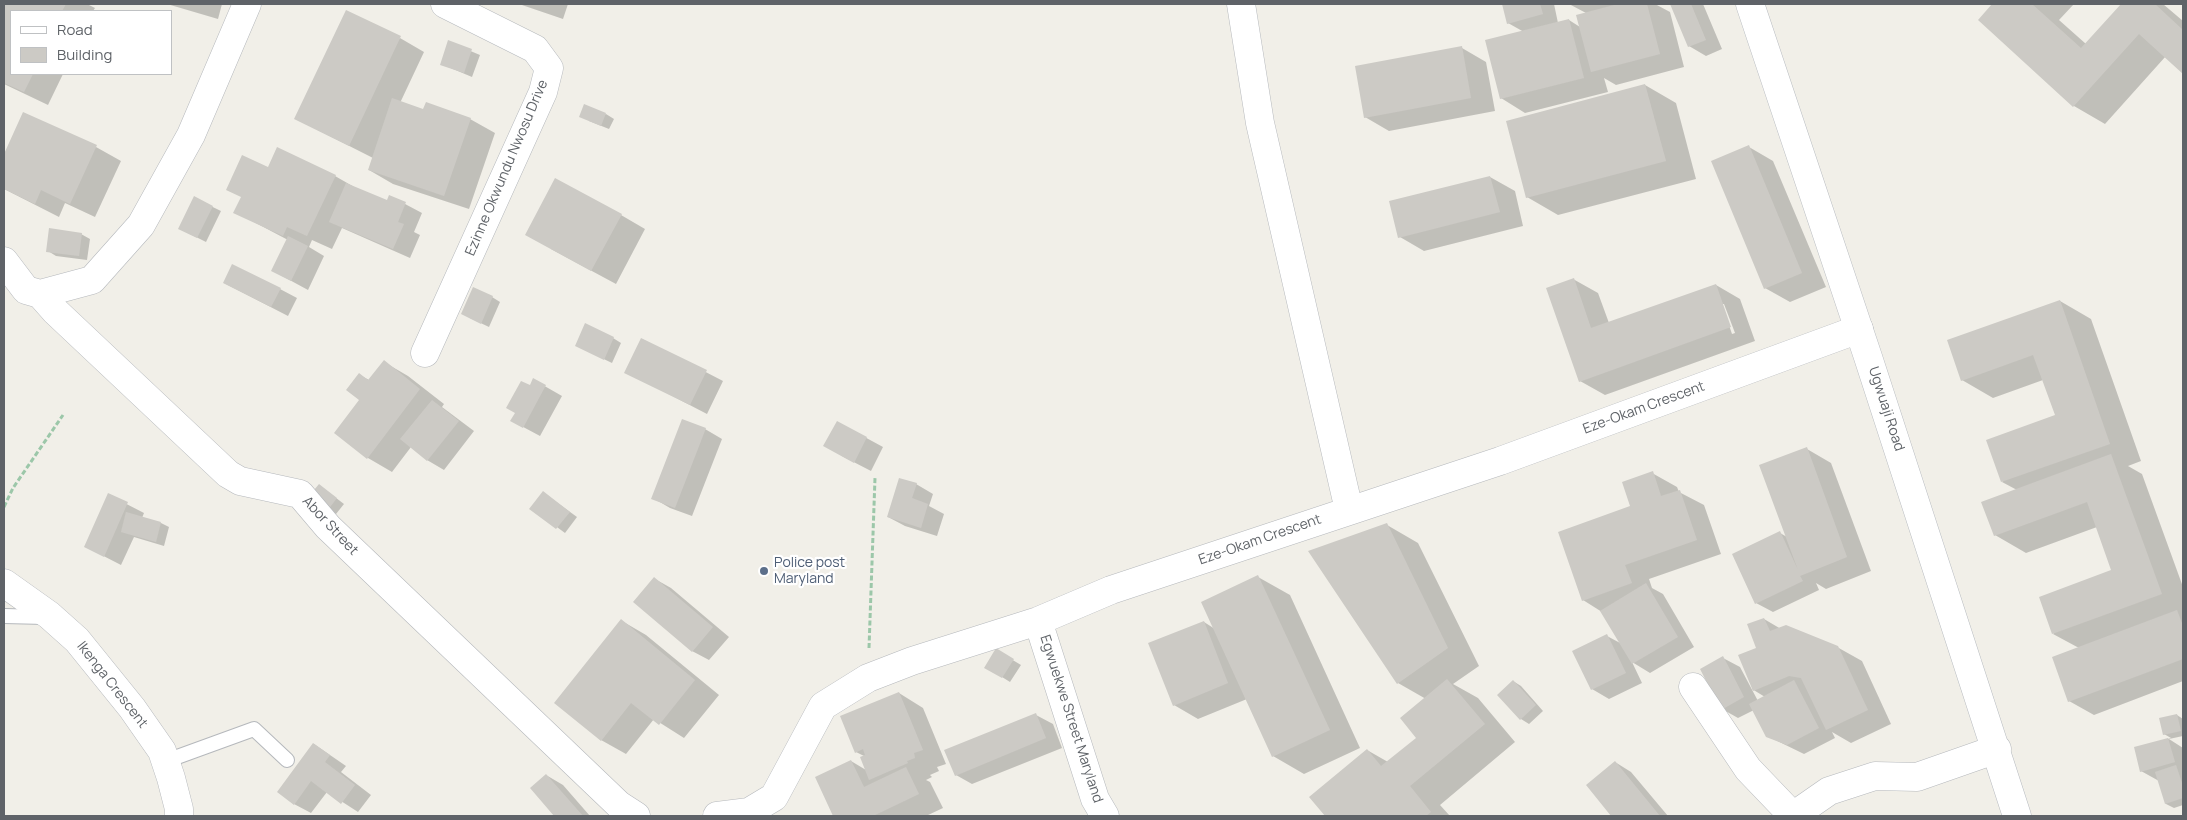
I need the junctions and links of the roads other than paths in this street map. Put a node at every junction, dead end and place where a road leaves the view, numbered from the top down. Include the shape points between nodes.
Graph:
1 (247, 4) edge
2 (445, 4) edge
3 (1241, 4) edge
4 (1750, 4) edge
5 (4, 261) edge
6 (40, 294) junction
7 (1859, 329) junction
8 (425, 353) dead end
9 (1348, 510) junction
10 (4, 582) edge
11 (4, 616) edge
12 (51, 617) junction
13 (1038, 621) junction
14 (1693, 687) dead end
15 (1997, 749) junction
16 (287, 760) dead end
17 (166, 761) junction
18 (621, 813) edge
19 (179, 816) edge
20 (717, 816) edge
21 (1105, 816) edge
22 (1793, 816) edge
23 (2018, 816) edge

1 - 6 street via 191,135 141,225 92,280
2 - 8 street, Ezinne Okwundu Nwosu Drive via 535,49 549,68 543,92
3 - 9 street via 1260,123
4 - 7 street, Ugwuaji Road
5 - 6 street, Abor Street via 26,290
6 - 18 street, Abor Street via 228,474 240,481 300,494 328,527
7 - 9 street, Eze-Okam Crescent via 1500,461
7 - 15 street, Ugwuaji Road
9 - 13 street, Eze-Okam Crescent via 1111,590
10 - 12 street, Ikenga Crescent
11 - 12 lane
12 - 17 street, Ikenga Crescent via 78,640 106,673 146,726
13 - 20 street, Eze-Okam Crescent via 868,678 823,706 774,797 749,812
13 - 21 street, Egwuekwe Street Maryland via 1095,799
14 - 22 street via 1748,769
15 - 22 street via 1917,777 1875,776 1829,791
15 - 23 street, Ugwuaji Road
16 - 17 lane via 254,729
17 - 19 street, Ikenga Crescent

